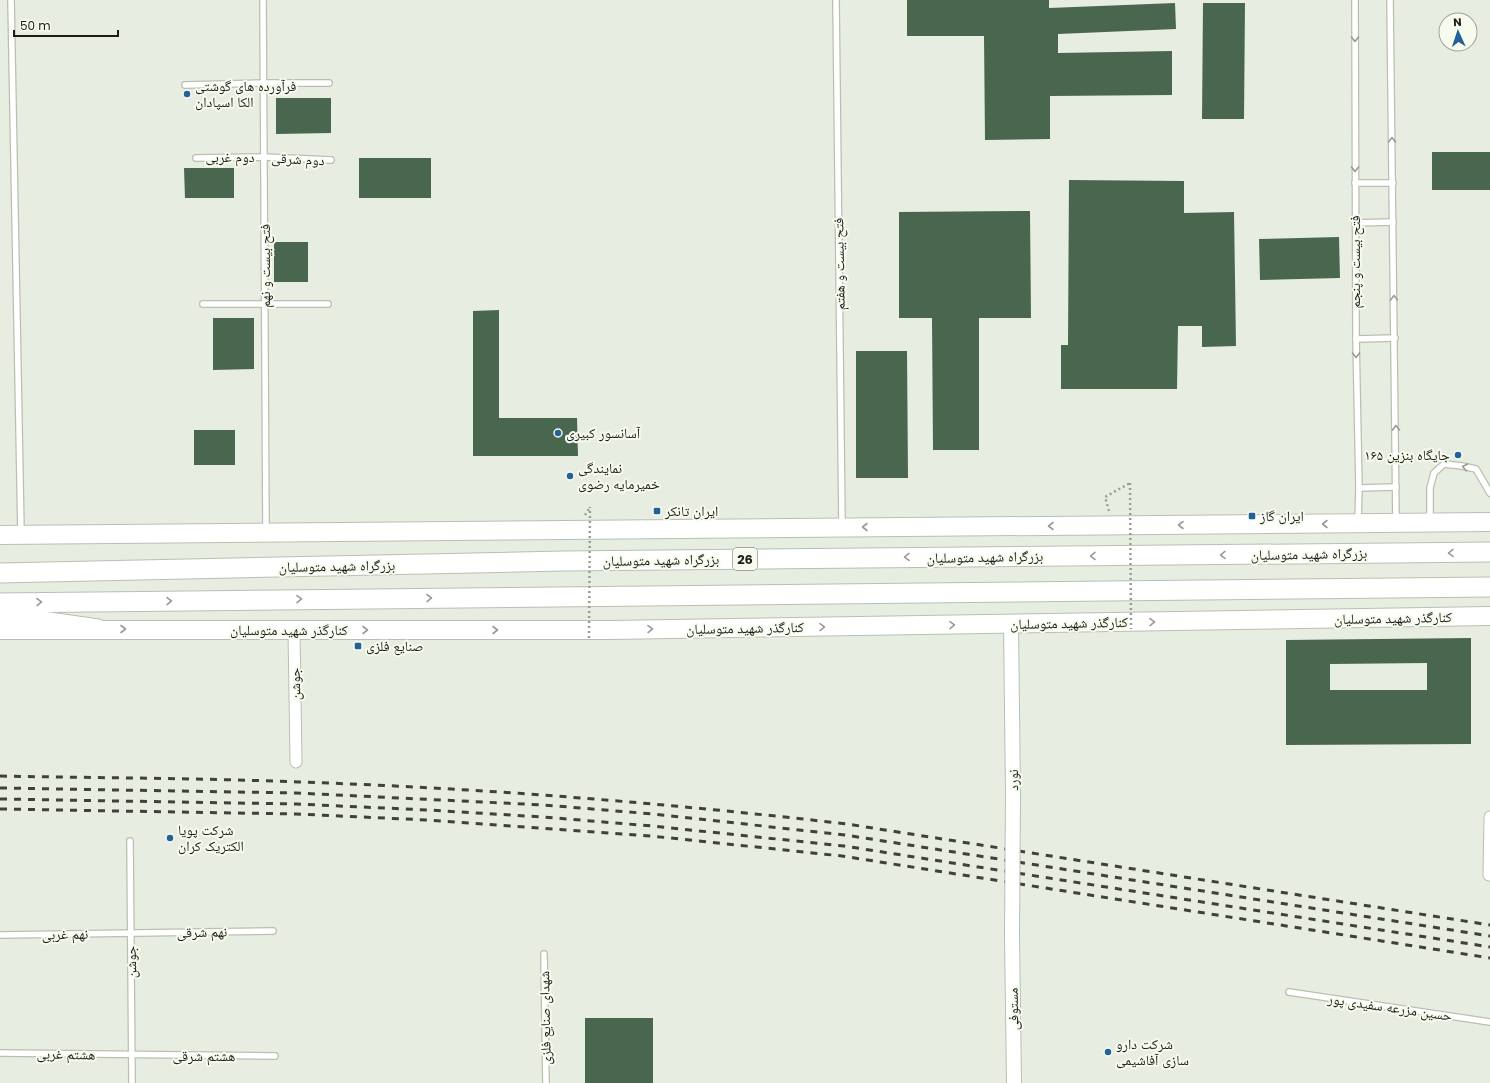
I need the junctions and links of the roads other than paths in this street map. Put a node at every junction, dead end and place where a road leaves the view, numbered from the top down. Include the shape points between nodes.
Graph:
1 (12, 0) edge
2 (263, 0) edge
3 (836, 0) edge
4 (1355, 0) edge
5 (1390, 0) edge
6 (264, 83) junction
7 (329, 83) dead end
8 (185, 85) dead end
9 (264, 157) junction
10 (196, 158) dead end
11 (331, 160) dead end
12 (1356, 182) junction
13 (1393, 183) junction
14 (1393, 222) junction
15 (1355, 223) junction
16 (204, 304) dead end
17 (265, 304) junction
18 (328, 304) dead end
19 (1395, 338) junction
20 (1356, 339) junction
21 (1396, 487) junction
22 (1359, 488) junction
23 (1490, 493) edge
24 (1490, 522) edge
25 (1358, 523) junction
26 (1396, 523) junction
27 (1430, 523) junction
28 (842, 528) junction
29 (266, 533) junction
30 (0, 535) edge
31 (21, 535) junction
32 (1490, 552) edge
33 (0, 573) edge
34 (1490, 588) edge
35 (0, 603) edge
36 (0, 615) edge
37 (1490, 616) edge
38 (1011, 624) junction
39 (98, 629) junction
40 (0, 630) edge
41 (294, 630) junction
42 (296, 762) dead end
43 (1490, 817) edge
44 (130, 841) dead end
45 (1489, 875) dead end
46 (273, 931) dead end
47 (131, 932) junction
48 (0, 935) edge
49 (1012, 935) joint
50 (544, 954) dead end
51 (1289, 992) dead end
52 (1490, 1022) edge
53 (0, 1054) edge
54 (132, 1056) junction
55 (275, 1056) dead end
56 (132, 1083) edge
57 (546, 1083) edge
58 (1014, 1083) edge

1 - 31 lane
2 - 6 lane, فتح بیست و نهم
3 - 28 lane, فتح بیست و هفتم
4 -> 12 lane, فتح بیست و پنجم
13 -> 5 lane
6 - 7 lane
6 - 8 lane
6 - 9 lane, فتح بیست و نهم
9 - 10 lane, دوم غربی
9 - 11 lane, دوم شرقی
9 - 17 lane, فتح بیست و نهم
12 - 13 lane
12 - 15 lane, فتح بیست و پنجم
13 - 14 lane
14 - 15 lane
19 -> 14 lane
15 - 20 lane, فتح بیست و پنجم
16 - 17 lane
17 - 18 lane
17 - 29 lane, فتح بیست و نهم
19 - 20 lane
21 -> 19 lane
20 -> 22 lane, فتح بیست و پنجم
21 - 22 lane
21 - 26 lane
22 - 25 lane, فتح بیست و پنجم
23 -> 27 lane via 1476,469 1444,464 1434,473 1430,488
24 - 27 main road
25 - 26 main road
25 -> 28 main road
26 - 27 main road
28 - 29 main road
29 - 31 main road
30 - 31 main road
32 -> 33 highway, بزرگراه شهید متوسلیان / 26 via 555,561
35 -> 34 highway
36 - 39 highway
38 -> 37 main road, کنارگذر شهید متوسلیان
41 -> 38 main road, کنارگذر شهید متوسلیان via 611,630
38 - 49 street, نورد, bridge
39 - 40 main road, کنارگذر شهید متوسلیان
39 -> 41 main road, کنارگذر شهید متوسلیان
41 - 42 street, جوشن
43 - 45 street
44 - 47 lane, جوشن
46 - 47 lane, نهم شرقی
47 - 48 lane, نهم غربی
47 - 54 lane, جوشن
49 - 58 street, مستوفی
50 - 57 lane, شهدای صنایع فلزی
51 - 52 lane, حسین مزرعه سفیدی پور
53 - 54 lane, هشتم غربی
54 - 55 lane, هشتم شرقی
54 - 56 lane, جوشن

